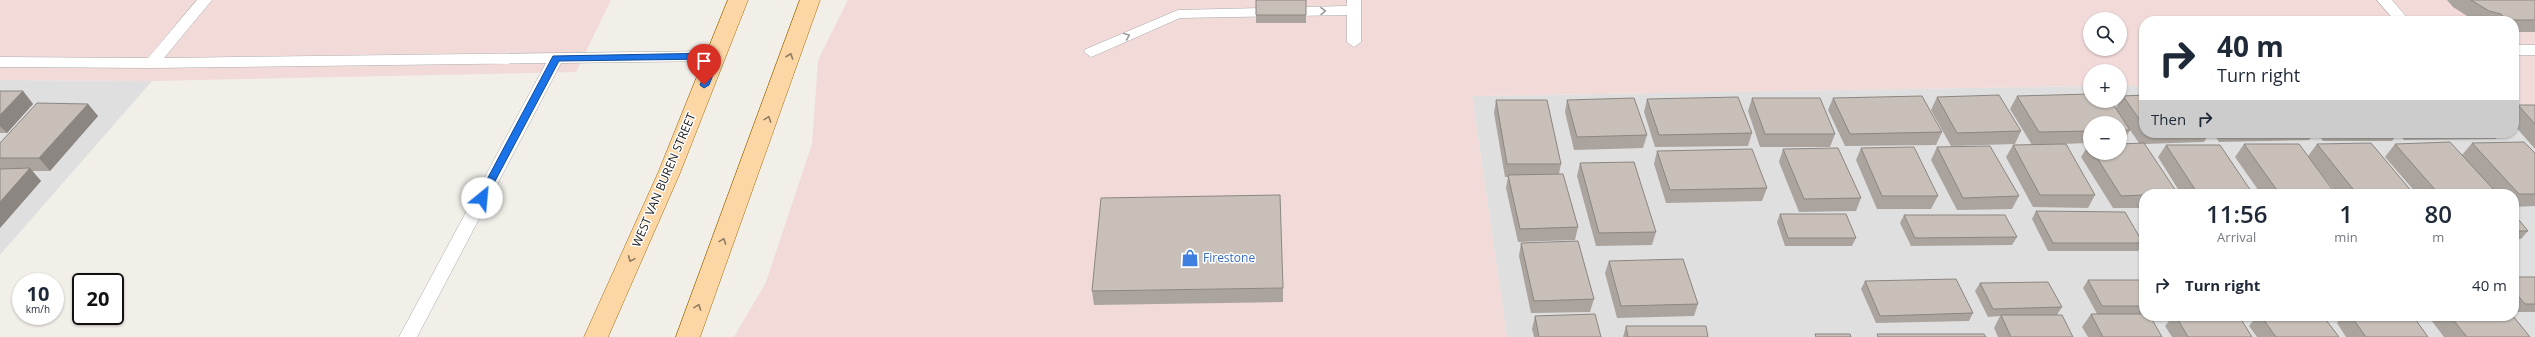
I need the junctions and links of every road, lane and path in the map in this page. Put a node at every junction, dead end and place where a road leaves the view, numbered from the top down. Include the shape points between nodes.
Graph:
1 (205, 0) edge
2 (738, 0) edge
3 (810, 0) edge
4 (2384, 0) edge
5 (1354, 5) edge
6 (2398, 16) edge
7 (1354, 42) dead end
8 (2519, 50) edge
9 (2535, 50) edge
10 (1091, 52) dead end
11 (716, 56) junction
12 (556, 58) junction
13 (0, 62) edge
14 (152, 63) junction
15 (408, 337) edge
16 (596, 337) edge
17 (688, 337) edge

1 - 14 lane
2 - 11 main road, WEST VAN BUREN STREET
17 -> 3 main road
4 - 6 lane
5 - 7 lane
10 -> 5 lane via 1178,14
8 - 9 lane
11 - 12 lane
11 -> 16 main road, WEST VAN BUREN STREET via 669,173
12 - 14 lane
12 - 15 lane
13 - 14 lane

